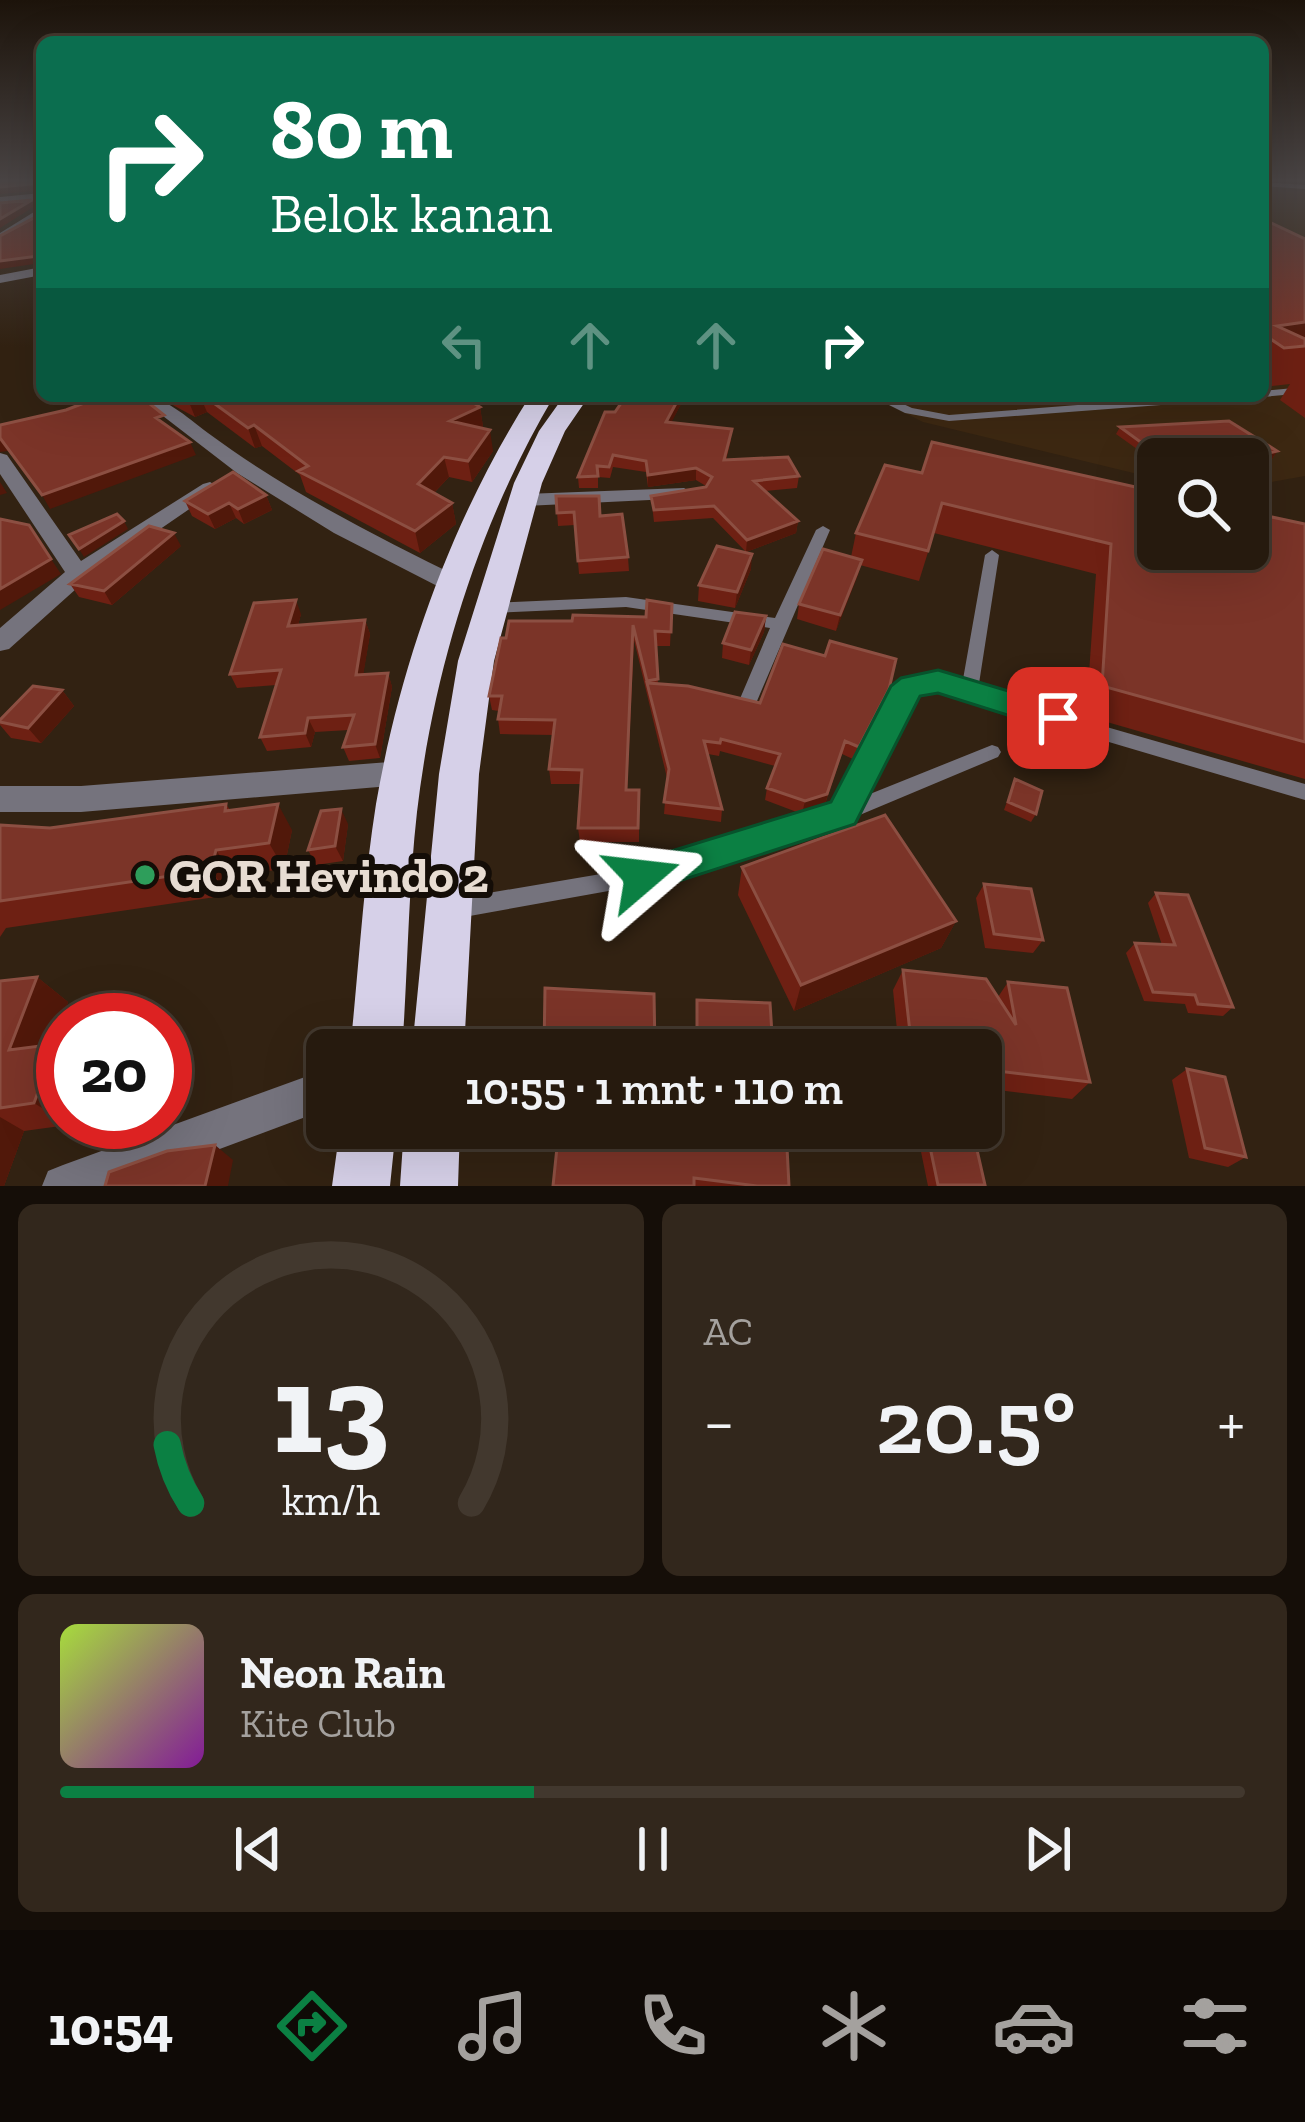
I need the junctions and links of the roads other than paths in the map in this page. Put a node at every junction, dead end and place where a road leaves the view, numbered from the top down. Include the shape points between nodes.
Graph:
1 (36, 273) edge
2 (0, 279) edge
3 (1305, 390) edge
4 (1269, 393) edge
5 (154, 402) edge
6 (539, 402) edge
7 (573, 402) edge
8 (890, 402) edge
9 (1161, 402) edge
10 (0, 459) edge
11 (244, 469) junction
12 (697, 490) edge
13 (525, 500) junction
14 (823, 530) dead end
15 (992, 555) dead end
16 (78, 574) junction
17 (471, 597) junction
18 (780, 624) junction
19 (0, 642) edge
20 (969, 692) junction
21 (748, 700) edge
22 (992, 752) dead end
23 (402, 773) junction
24 (1305, 792) edge
25 (0, 799) edge
26 (843, 814) junction
27 (450, 910) junction
28 (378, 1029) edge
29 (440, 1029) edge
30 (306, 1097) edge
31 (365, 1149) edge
32 (431, 1149) edge
33 (63, 1186) edge
34 (361, 1186) edge
35 (429, 1186) edge

1 - 2 street
3 - 4 lane
5 - 11 street
6 - 17 highway via 511,450
7 - 13 highway
8 - 9 lane via 949,418
10 - 16 street
11 - 16 street
11 - 17 street
12 - 13 street
13 - 17 highway via 503,562
14 - 18 lane
15 - 20 lane
16 - 19 street
17 - 18 lane via 626,602
17 - 23 highway
17 - 27 highway
18 - 21 lane
20 - 24 lane
20 - 26 lane via 924,682 902,695
22 - 26 lane
23 - 25 street
23 - 28 highway
26 - 27 lane via 642,876
27 - 29 highway
30 - 33 street
31 - 34 highway
32 - 35 highway

